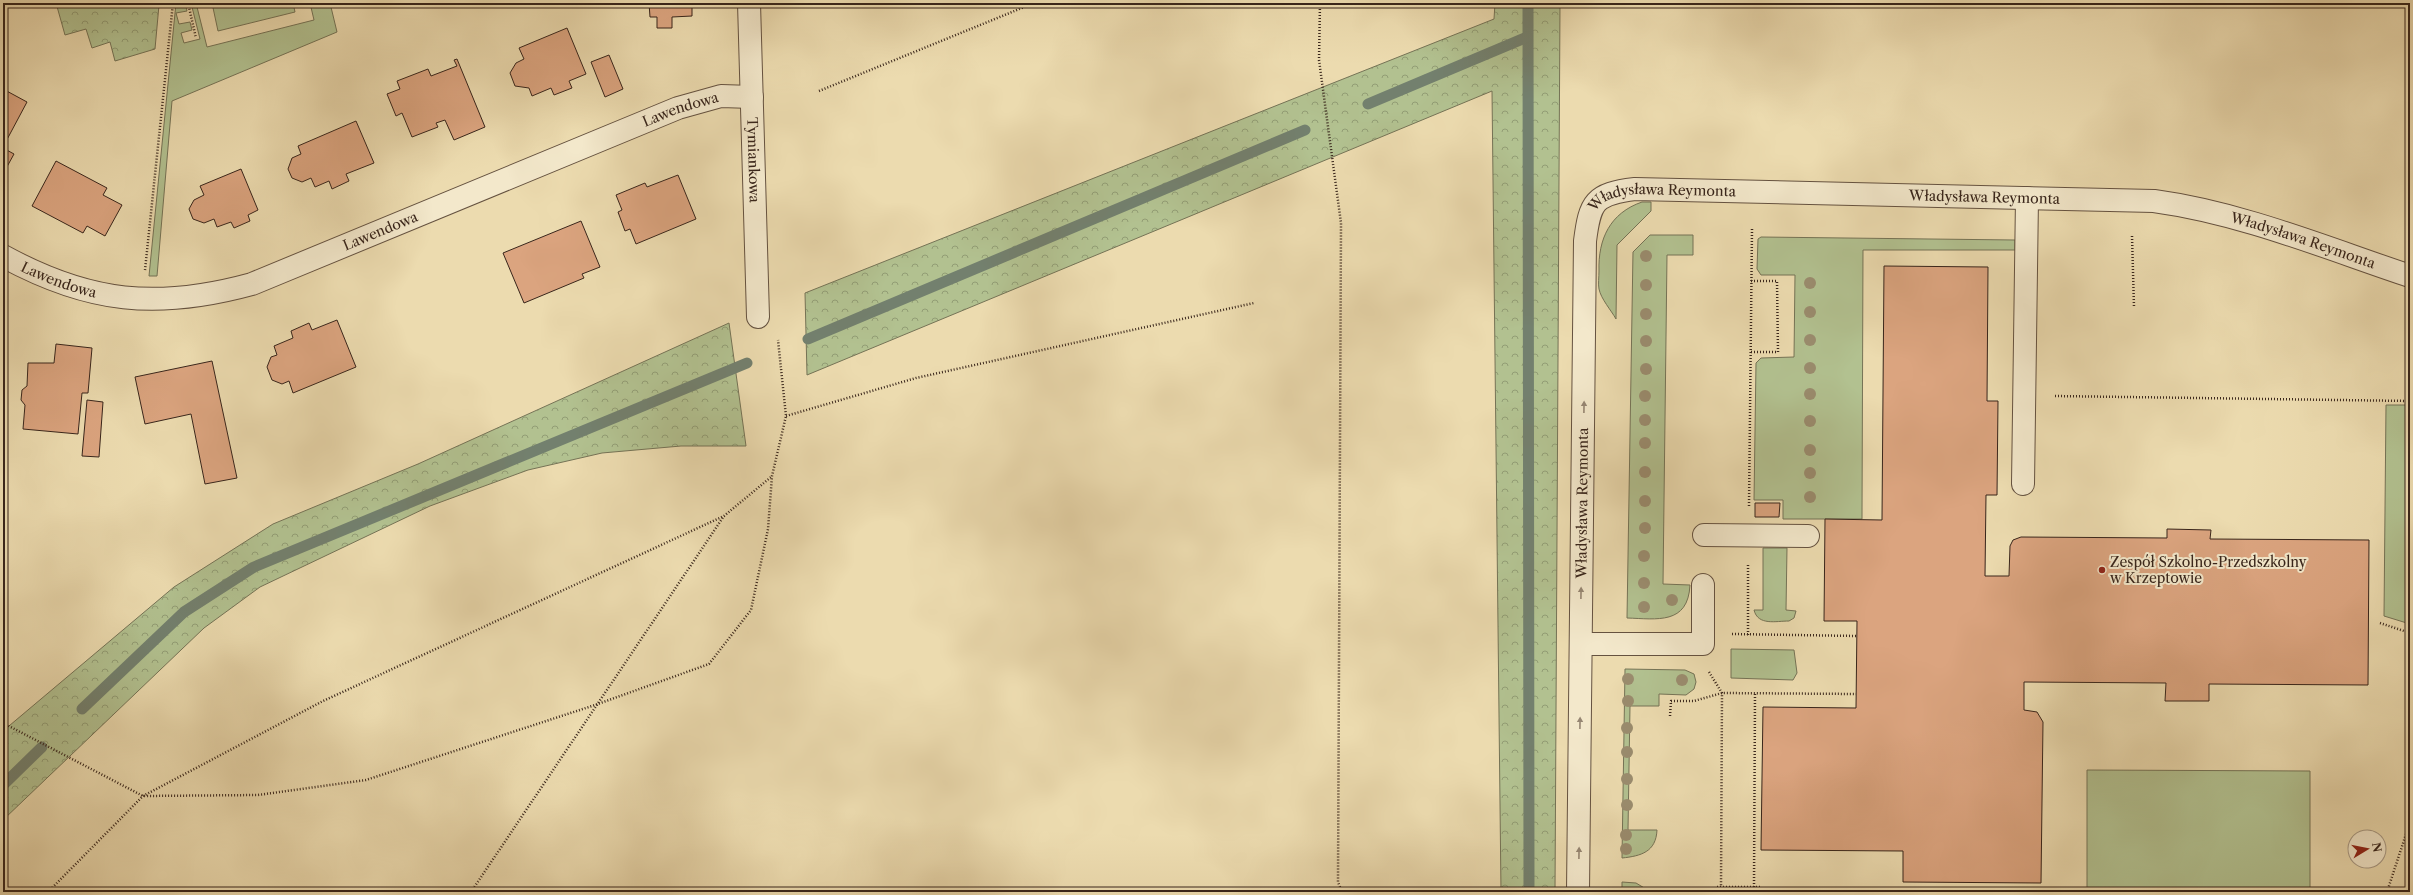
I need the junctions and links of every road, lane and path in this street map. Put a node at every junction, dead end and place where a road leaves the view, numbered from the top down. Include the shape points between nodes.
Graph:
1 (173, 3) edge
2 (188, 3) edge
3 (749, 3) edge
4 (1034, 3) edge
5 (1320, 3) edge
6 (196, 38) dead end
7 (819, 91) dead end
8 (752, 97) junction
9 (2027, 198) junction
10 (1752, 229) dead end
11 (2132, 236) dead end
12 (3, 256) edge
13 (145, 272) dead end
14 (2410, 276) edge
15 (1751, 281) junction
16 (1254, 302) dead end
17 (2134, 306) dead end
18 (758, 317) joint
19 (1751, 352) junction
20 (2052, 396) dead end
21 (2410, 401) edge
22 (786, 416) junction
23 (772, 476) junction
24 (2023, 484) dead end
25 (724, 516) junction
26 (1704, 535) dead end
27 (1749, 536) junction
28 (1808, 536) dead end
29 (1703, 585) dead end
30 (2380, 623) dead end
31 (2410, 633) edge
32 (1748, 635) junction
33 (1857, 636) dead end
34 (1703, 639) junction
35 (1581, 644) junction
36 (1722, 693) junction
37 (1755, 693) junction
38 (1856, 694) dead end
39 (596, 705) junction
40 (1670, 716) dead end
41 (3, 723) edge
42 (143, 796) junction
43 (2410, 822) edge
44 (1721, 887) junction
45 (1754, 887) junction
46 (1760, 887) dead end
47 (48, 892) edge
48 (471, 892) edge
49 (1342, 892) edge
50 (1578, 892) edge
51 (1716, 892) edge
52 (2387, 892) edge

1 - 13 path
2 - 6 path
3 - 8 street, Tymiankowa
4 - 7 path
5 - 49 path via 1319,60 1341,223 1338,882
8 - 12 street, Lawendowa via 721,96 678,108 252,284 220,293 166,300 101,294 68,286 35,273
8 - 18 street, Tymiankowa
9 - 14 street, Władysława Reymonta via 2154,201 2195,207 2240,219
9 - 24 street
35 -> 9 street, Władysława Reymonta via 1585,241 1588,217 1594,203 1614,192 1635,189
10 - 15 path
11 - 17 path
15 - 19 path
15 - 19 path via 1777,281 1778,352
16 - 22 path via 916,378
18 - 22 path via 778,337
19 - 27 path
20 - 21 path
22 - 23 path
23 - 25 path
23 - 39 path via 768,529 752,610 709,664
25 - 39 path
25 - 42 path via 323,700
26 - 27 street
27 - 28 street
27 - 32 path
29 - 34 street
30 - 31 path
32 - 33 path
32 - 34 path
34 - 35 street
34 - 36 path via 1709,673
50 -> 35 street, Władysława Reymonta
36 - 37 path
36 - 40 path via 1694,701 1670,701
36 - 44 path
37 - 38 path
37 - 45 path
39 - 42 path via 366,780 258,795
39 - 48 path
41 - 42 path
42 - 47 path
43 - 52 path
44 - 45 path
44 - 51 path via 1716,887
45 - 46 path

